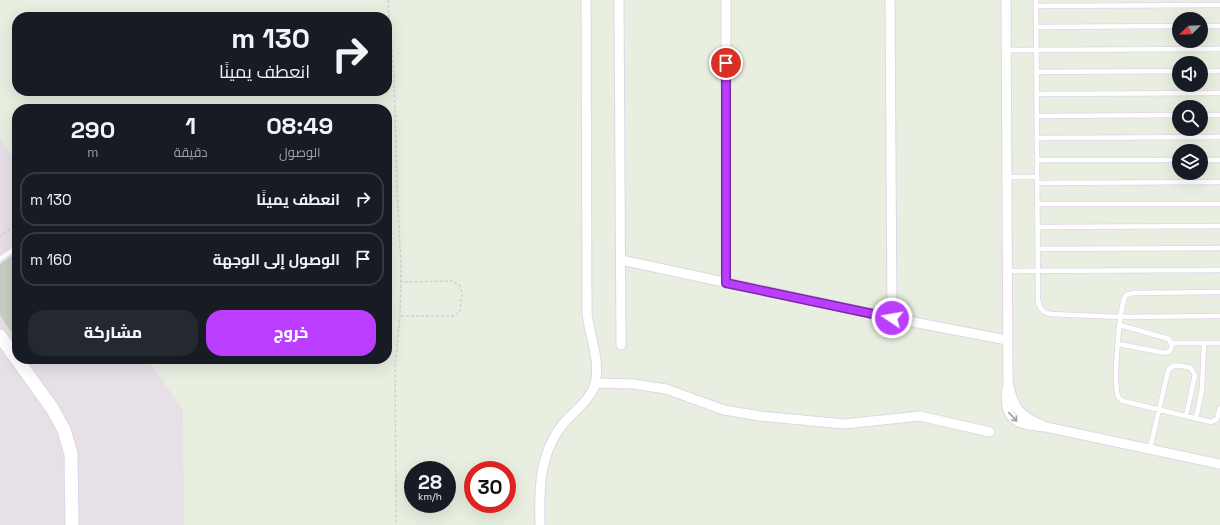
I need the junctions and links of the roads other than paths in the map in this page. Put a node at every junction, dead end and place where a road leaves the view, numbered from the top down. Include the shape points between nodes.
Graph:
1 (586, 0) edge
2 (619, 0) edge
3 (726, 0) edge
4 (890, 0) edge
5 (1006, 0) edge
6 (1036, 0) edge
7 (1036, 6) junction
8 (1220, 6) edge
9 (1172, 26) edge
10 (1208, 26) edge
11 (1220, 26) edge
12 (1036, 27) junction
13 (1220, 49) edge
14 (1006, 50) junction
15 (1037, 50) junction
16 (1172, 71) edge
17 (1208, 71) edge
18 (1220, 71) edge
19 (1037, 72) junction
20 (1220, 93) edge
21 (1037, 94) junction
22 (1172, 115) edge
23 (1208, 115) edge
24 (1220, 115) edge
25 (1037, 116) junction
26 (1220, 137) edge
27 (1037, 138) junction
28 (1037, 160) junction
29 (1172, 160) edge
30 (1208, 160) edge
31 (1220, 160) edge
32 (1007, 177) junction
33 (1037, 177) junction
34 (1220, 182) edge
35 (1037, 183) junction
36 (1037, 204) junction
37 (1220, 204) edge
38 (1038, 226) junction
39 (1220, 226) edge
40 (1038, 248) junction
41 (1220, 248) edge
42 (12, 250) edge
43 (0, 259) edge
44 (621, 260) junction
45 (1038, 270) junction
46 (1220, 270) edge
47 (1007, 271) junction
48 (726, 283) junction
49 (1220, 292) edge
50 (1220, 316) edge
51 (1121, 317) junction
52 (892, 318) junction
53 (1120, 325) junction
54 (0, 336) edge
55 (1007, 340) junction
56 (1172, 343) junction
57 (1204, 343) junction
58 (1220, 343) edge
59 (1118, 344) junction
60 (621, 345) dead end
61 (12, 353) edge
62 (20, 364) edge
63 (595, 383) junction
64 (1220, 408) edge
65 (1159, 410) junction
66 (1186, 416) junction
67 (1196, 419) junction
68 (990, 432) dead end
69 (1150, 449) junction
70 (1220, 464) edge
71 (72, 525) edge
72 (540, 525) edge

1 - 63 street via 587,306 596,358
2 - 44 street
3 - 48 street
4 - 52 street
5 - 14 street
6 - 7 lane
7 - 8 lane
7 - 12 lane
9 - 12 lane
10 - 11 lane
12 - 15 lane
13 - 15 lane
14 - 15 lane
14 - 32 street
15 - 19 lane
16 - 19 lane
17 - 18 lane
19 - 21 lane
20 - 21 lane
21 - 25 lane
22 - 25 lane
23 - 24 lane
25 - 27 lane
26 - 27 lane
27 - 28 lane
28 - 29 lane
28 - 33 lane
30 - 31 lane
32 - 33 lane
32 - 47 street
33 - 35 lane
34 - 35 lane
35 - 36 lane
36 - 37 lane
36 - 38 lane
38 - 39 lane
38 - 40 lane
40 - 41 lane
40 - 45 lane
42 - 43 lane
44 - 48 street
44 - 60 street
45 - 46 lane
45 - 47 lane
45 - 51 lane via 1038,303 1044,312
47 - 55 street
48 - 52 street
49 - 51 lane via 1129,293 1125,298
50 - 51 lane
51 - 53 lane
52 - 55 street
53 - 56 lane via 1166,338
53 - 59 lane
54 - 61 street
55 - 69 street via 1011,397 1016,409 1026,418 1046,427
56 - 57 lane
56 - 59 lane via 1172,349 1165,353
57 - 58 lane
57 - 67 lane via 1202,389
59 - 65 lane via 1119,398 1122,401
62 - 71 street via 52,408 64,430 71,454
63 - 68 street via 666,389 724,410 760,416 844,424 920,416
63 - 72 street via 588,398 562,425 547,453 540,484
64 - 67 lane via 1214,422
65 - 66 lane
65 - 66 lane via 1170,369 1177,365 1188,367 1193,370 1195,378
65 - 69 lane
66 - 67 lane
69 - 70 street

